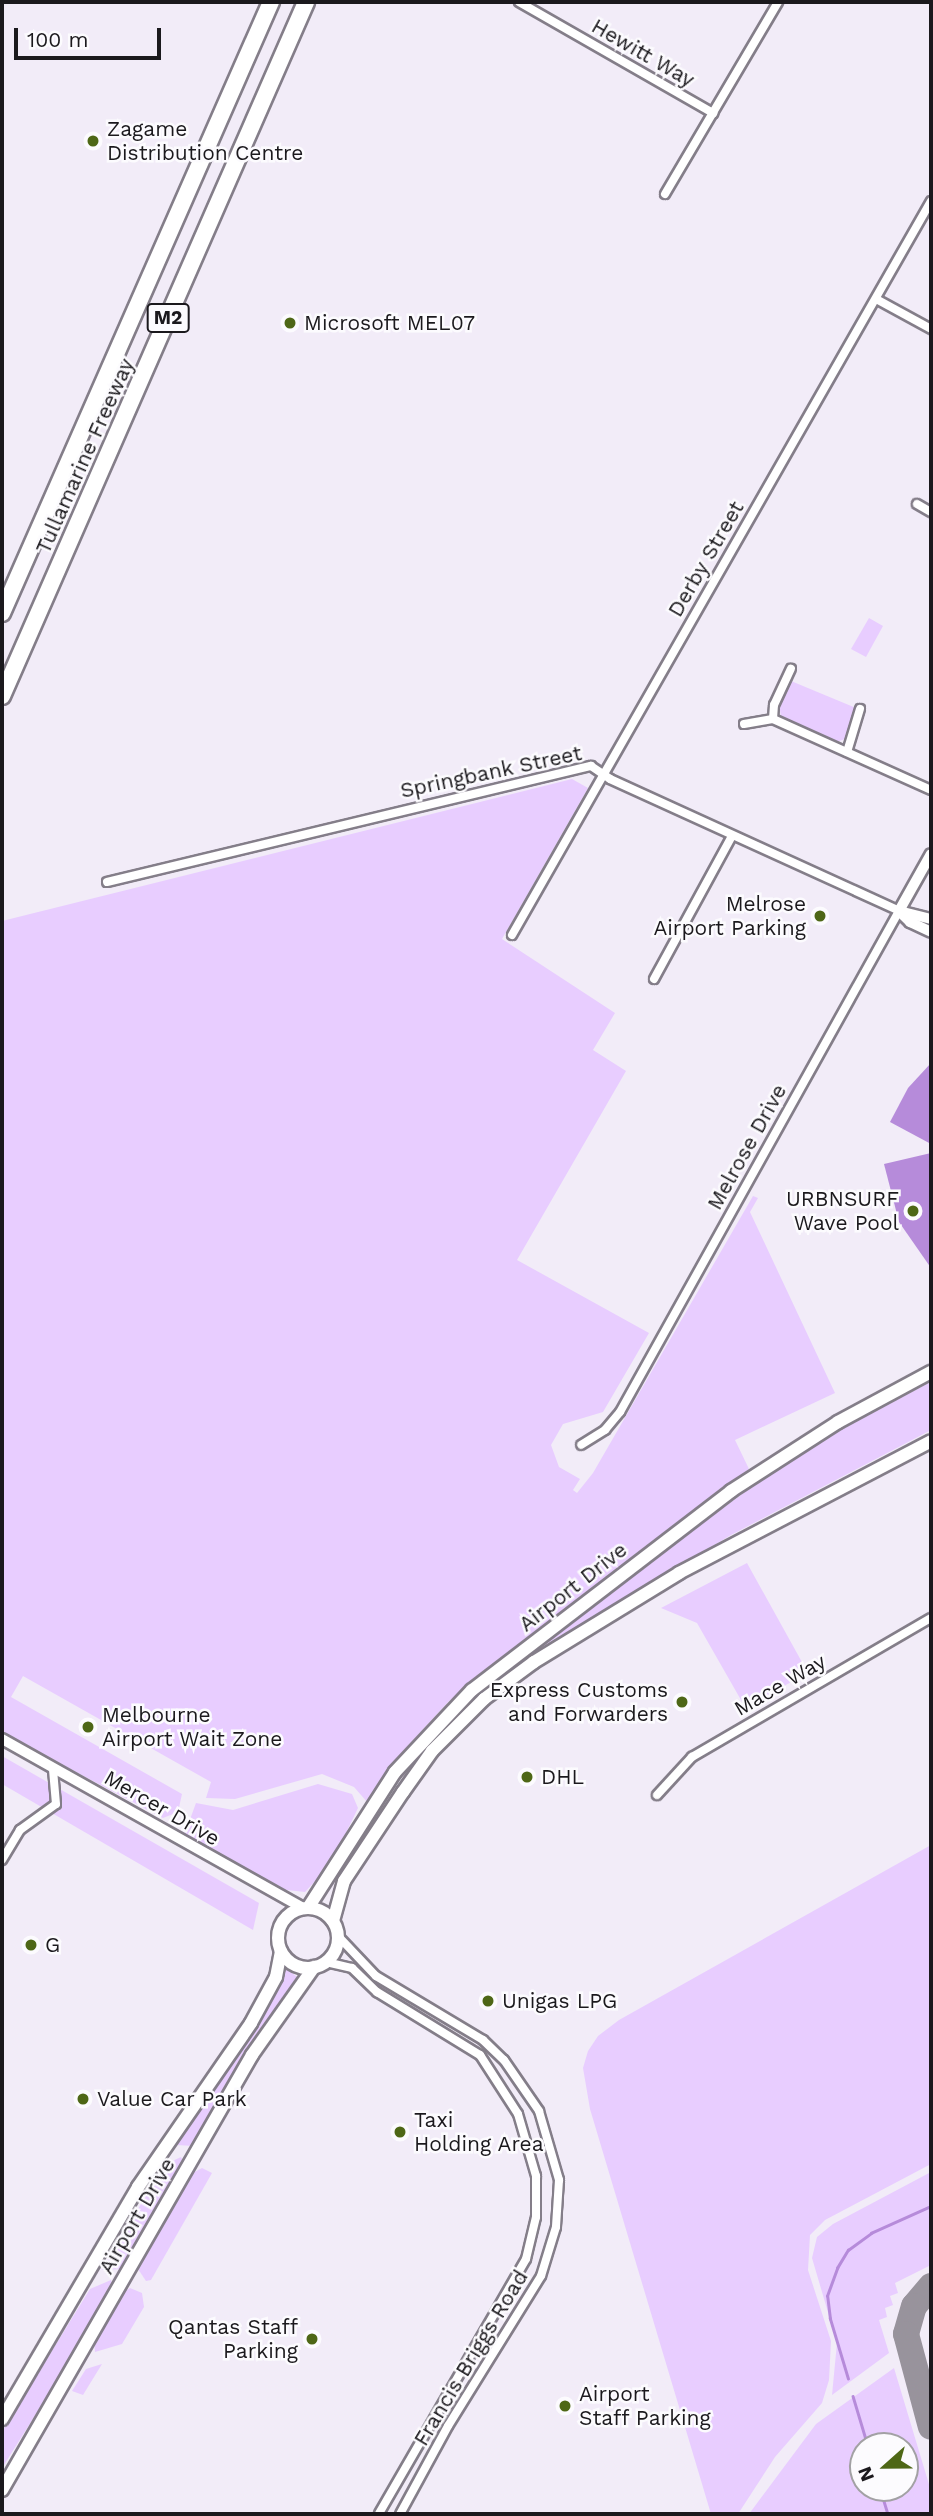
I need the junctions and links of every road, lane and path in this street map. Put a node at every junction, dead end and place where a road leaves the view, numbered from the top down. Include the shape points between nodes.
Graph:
1 (271, 2) edge
2 (306, 2) edge
3 (519, 2) edge
4 (778, 2) edge
5 (713, 113) junction
6 (665, 194) dead end
7 (931, 201) edge
8 (876, 299) junction
9 (931, 329) edge
10 (916, 504) dead end
11 (931, 512) edge
12 (2, 613) edge
13 (791, 669) dead end
14 (2, 696) edge
15 (860, 709) dead end
16 (773, 719) junction
17 (744, 724) dead end
18 (847, 752) junction
19 (605, 774) junction
20 (931, 790) edge
21 (732, 836) junction
22 (931, 854) edge
23 (107, 882) dead end
24 (899, 911) junction
25 (931, 919) edge
26 (931, 932) edge
27 (512, 935) dead end
28 (654, 979) dead end
29 (931, 1372) edge
30 (931, 1441) edge
31 (581, 1445) dead end
32 (931, 1618) edge
33 (2, 1739) edge
34 (53, 1768) junction
35 (657, 1795) dead end
36 (2, 1860) edge
37 (306, 1908) junction
38 (333, 1921) junction
39 (338, 1936) junction
40 (281, 1951) junction
41 (320, 1965) junction
42 (2, 2419) edge
43 (2, 2490) edge
44 (379, 2514) edge
45 (400, 2514) edge

1 - 12 highway, Tullamarine Freeway / M2
2 - 14 highway, Tullamarine Freeway / M2
3 - 5 street, Hewitt Way
4 - 5 street
5 - 6 street
7 - 8 street, Derby Street
8 - 9 street
8 - 19 street, Derby Street
10 - 11 street
13 - 16 street via 774,705
15 - 18 street
16 - 17 street
16 - 18 street
18 - 20 street
19 - 21 street, Springbank Street
19 - 23 street, Springbank Street via 591,766 572,768
19 - 27 street, Derby Street
21 - 24 street, Springbank Street
21 - 28 street
22 - 24 street, Melrose Drive
24 - 25 street
24 - 26 street
24 - 31 street, Melrose Drive via 620,1412 605,1430
29 - 37 main road, Airport Drive via 816,1435 731,1490 472,1690 395,1772
30 - 38 main road, Airport Drive via 679,1573 534,1662 484,1699 417,1772 344,1881
32 - 35 street, Mace Way via 692,1757
33 - 34 street, Mercer Drive
34 - 36 street via 56,1804 20,1830
34 - 37 street, Mercer Drive
37 - 38 main road
37 - 40 main road via 291,1914 281,1926
38 - 39 main road
39 - 41 main road
39 - 45 street, Francis Briggs Road via 376,1976 483,2040 504,2060 539,2111 559,2180 556,2227 541,2276 448,2426
40 - 41 main road via 295,1965
40 - 42 main road, Airport Drive via 276,1977 251,2022 138,2187
41 - 43 main road, Airport Drive via 252,2055
41 - 44 street, Francis Briggs Road via 352,1968 377,1992 480,2055 518,2114 536,2176 536,2217 526,2259

